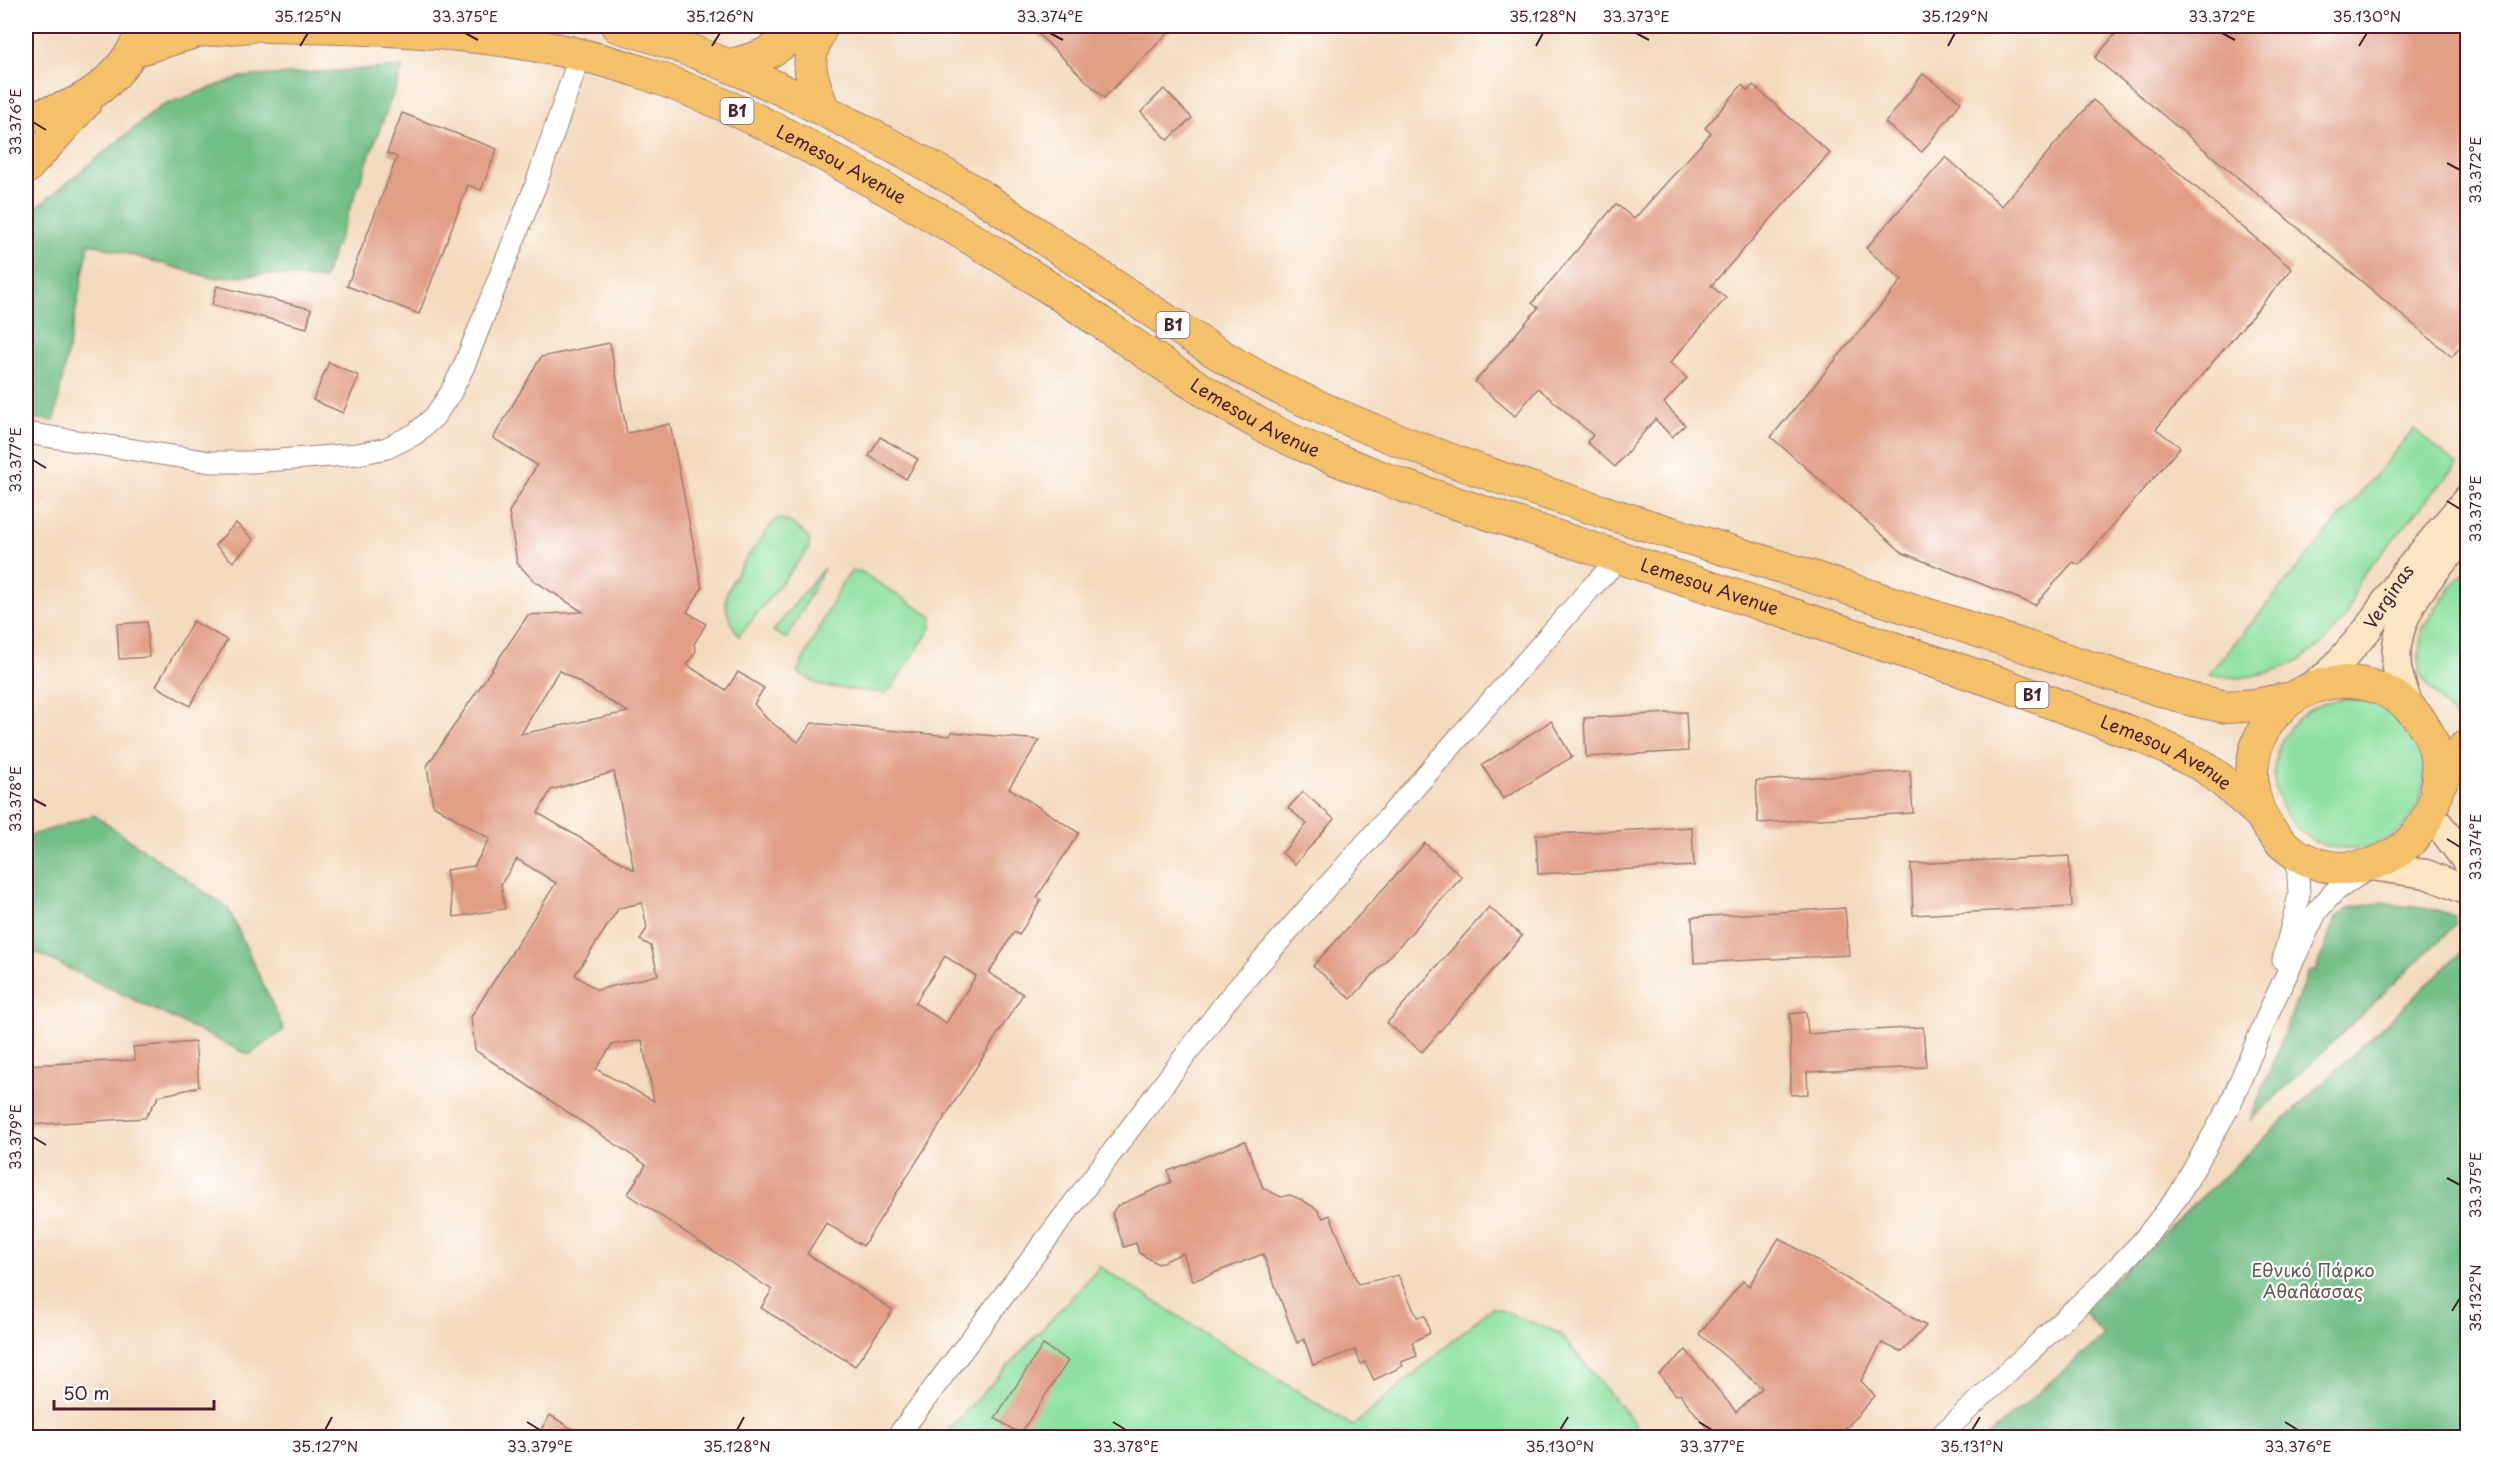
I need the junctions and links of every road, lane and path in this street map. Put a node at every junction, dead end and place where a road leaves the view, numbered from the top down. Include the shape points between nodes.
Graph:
1 (251, 26) edge
2 (266, 26) edge
3 (617, 26) edge
4 (802, 26) edge
5 (822, 26) edge
6 (139, 38) edge
7 (580, 56) junction
8 (730, 65) junction
9 (94, 93) junction
10 (823, 109) junction
11 (26, 116) edge
12 (26, 168) edge
13 (26, 433) edge
14 (2468, 498) edge
15 (2468, 533) edge
16 (1621, 557) junction
17 (2298, 695) junction
18 (2408, 704) junction
19 (2468, 746) edge
20 (2433, 801) junction
21 (2260, 814) junction
22 (2297, 857) junction
23 (2468, 863) edge
24 (2371, 866) junction
25 (2468, 891) edge
26 (2271, 1008) junction
27 (896, 1437) edge
28 (1938, 1437) edge

1 - 6 main road
2 - 7 main road, Lemesou Avenue / B1 via 457,33
3 - 8 main road, Lemesou Avenue / B1
4 - 8 main road via 771,52
5 - 10 main road via 809,60
6 - 9 main road via 116,74
7 - 13 street via 535,187 464,366 434,417 415,434 387,448 357,454 211,462
7 - 16 main road, Lemesou Avenue / B1 via 642,73 728,106 815,149 1007,261 1195,386 1265,427 1401,485
8 - 10 main road, Lemesou Avenue / B1
9 - 11 main road via 69,107
9 - 12 main road
10 - 17 main road, Lemesou Avenue / B1 via 980,196 1215,352 1287,392 1359,425 1646,526 2193,700 2227,707
14 - 17 street, Verginas via 2330,673
15 - 18 street, Verginas via 2420,590 2400,627 2397,668
16 - 21 main road, Lemesou Avenue / B1 via 2005,685 2143,737 2203,766
16 - 27 street via 1228,999
17 - 18 main road, B1 via 2331,682 2358,682 2385,689
17 - 21 main road, B1 via 2269,721 2256,750 2252,782
18 - 20 main road, B1 via 2427,726 2436,758
19 - 20 highway
20 - 23 street
20 - 24 main road, B1 via 2416,836 2396,855
21 - 22 main road, B1 via 2275,838
22 - 24 main road, B1 via 2338,870
22 - 26 street via 2299,895
24 - 25 street via 2426,874
24 - 26 street via 2323,903
26 - 28 street via 2230,1105 2179,1195 2099,1287

